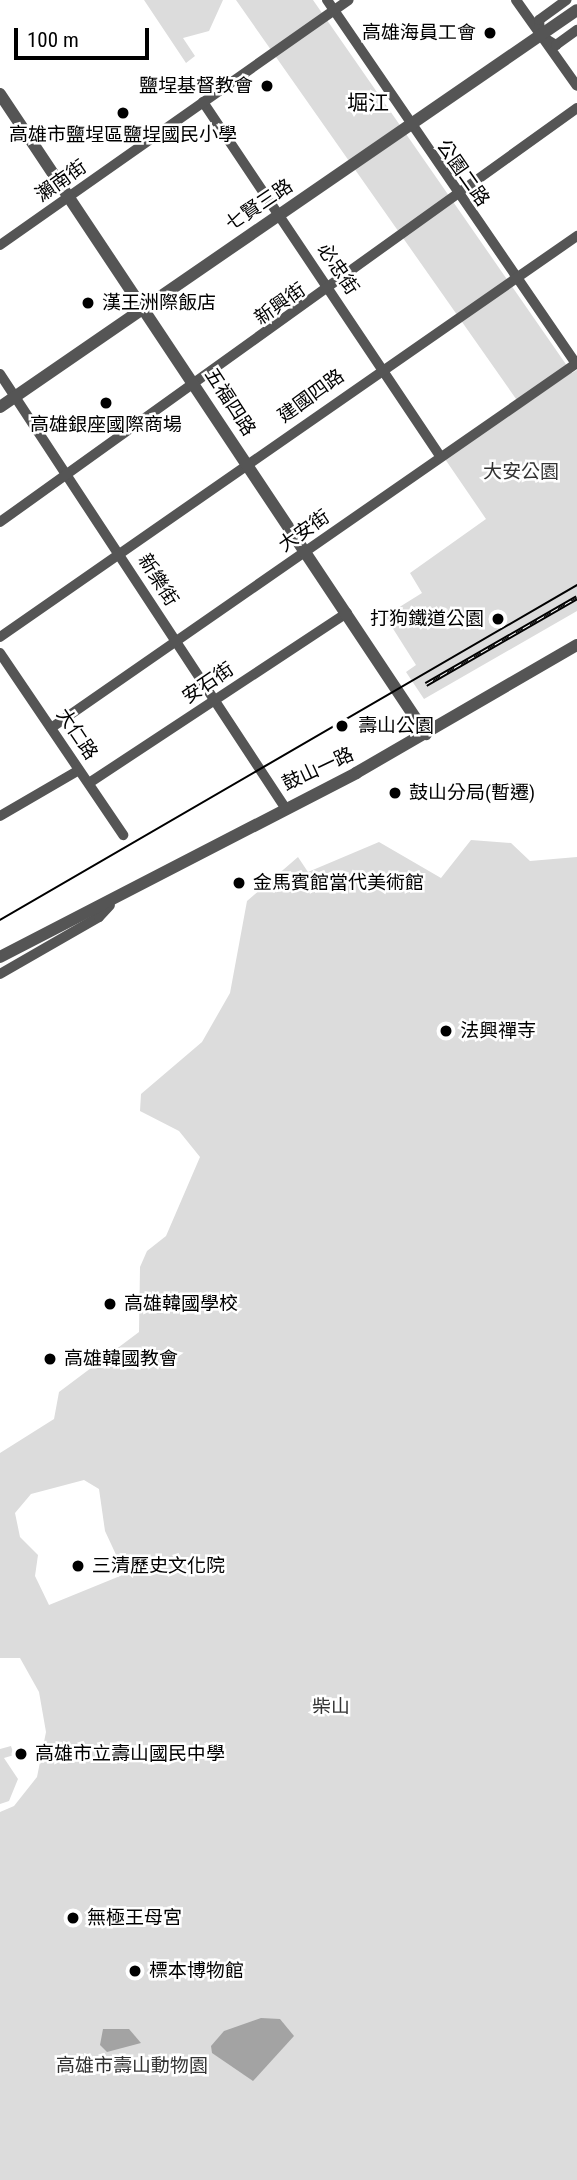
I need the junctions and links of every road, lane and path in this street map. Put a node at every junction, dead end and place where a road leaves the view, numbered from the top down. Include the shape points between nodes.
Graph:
1 (327, 0) edge
2 (349, 0) edge
3 (516, 0) edge
4 (567, 0) edge
5 (334, 10) junction
6 (577, 10) edge
7 (577, 29) edge
8 (541, 36) junction
9 (577, 86) edge
10 (1, 97) edge
11 (204, 102) junction
12 (577, 108) edge
13 (410, 127) junction
14 (457, 194) junction
15 (70, 196) junction
16 (280, 213) junction
17 (577, 236) edge
18 (0, 245) edge
19 (517, 278) junction
20 (331, 290) junction
21 (145, 307) junction
22 (576, 363) edge
23 (382, 366) junction
24 (0, 374) edge
25 (196, 385) junction
26 (15, 396) junction
27 (0, 407) edge
28 (441, 457) junction
29 (247, 464) junction
30 (68, 474) junction
31 (0, 522) edge
32 (306, 551) junction
33 (121, 552) junction
34 (347, 613) junction
35 (0, 637) edge
36 (176, 642) junction
37 (577, 645) edge
38 (0, 653) edge
39 (213, 701) junction
40 (51, 728) junction
41 (426, 734) junction
42 (79, 770) junction
43 (89, 783) junction
44 (284, 806) junction
45 (0, 816) edge
46 (123, 835) dead end
47 (110, 905) junction
48 (0, 957) edge
49 (0, 974) edge

1 - 5 street, 公園二路
2 - 5 street, 瀨南街
3 - 8 street
4 - 8 street via 538,20
5 - 11 street, 瀨南街
5 - 13 street, 公園二路
6 - 8 street, 七賢三路
7 - 8 street via 556,45
8 - 9 street
8 - 13 street, 七賢三路
10 - 15 street, 五福四路
11 - 15 street, 瀨南街
11 - 16 street, 必忠街
12 - 14 street, 新興街
13 - 14 street, 公園二路
13 - 16 street, 七賢三路
14 - 19 street, 公園二路
14 - 20 street, 新興街
15 - 18 street, 瀨南街
15 - 21 street, 五福四路
16 - 20 street, 必忠街
16 - 21 street, 七賢三路
17 - 19 street, 建國四路
19 - 22 street, 公園二路
19 - 23 street, 建國四路
20 - 23 street, 必忠街
20 - 25 street, 新興街
21 - 25 street, 五福四路
21 - 26 street, 七賢三路
22 - 28 street, 大安街
23 - 28 street, 必忠街
23 - 29 street, 建國四路
24 - 26 street, 新樂街
25 - 29 street, 五福四路
25 - 30 street, 新興街
26 - 27 street, 七賢三路
26 - 30 street, 新樂街
28 - 32 street, 大安街
29 - 32 street, 五福四路
29 - 33 street, 建國四路
30 - 31 street, 新興街
30 - 33 street, 新樂街
32 - 34 street, 五福四路
32 - 36 street, 大安街
33 - 35 street, 建國四路
33 - 36 street, 新樂街
34 - 39 street, 安石街
34 - 41 street, 五福四路
36 - 39 street, 新樂街
36 - 40 street, 大安街
37 - 41 street, 鼓山一路
38 - 40 street, 大仁路
39 - 43 street, 安石街
39 - 44 street, 新樂街
40 - 42 street, 大仁路
41 - 44 street, 鼓山一路
42 - 43 street, 大仁路
42 - 45 street
43 - 46 street, 大仁路
44 - 47 street, 鼓山一路
47 - 48 street, 鼓山一路
47 - 49 street, 鼓山一路

